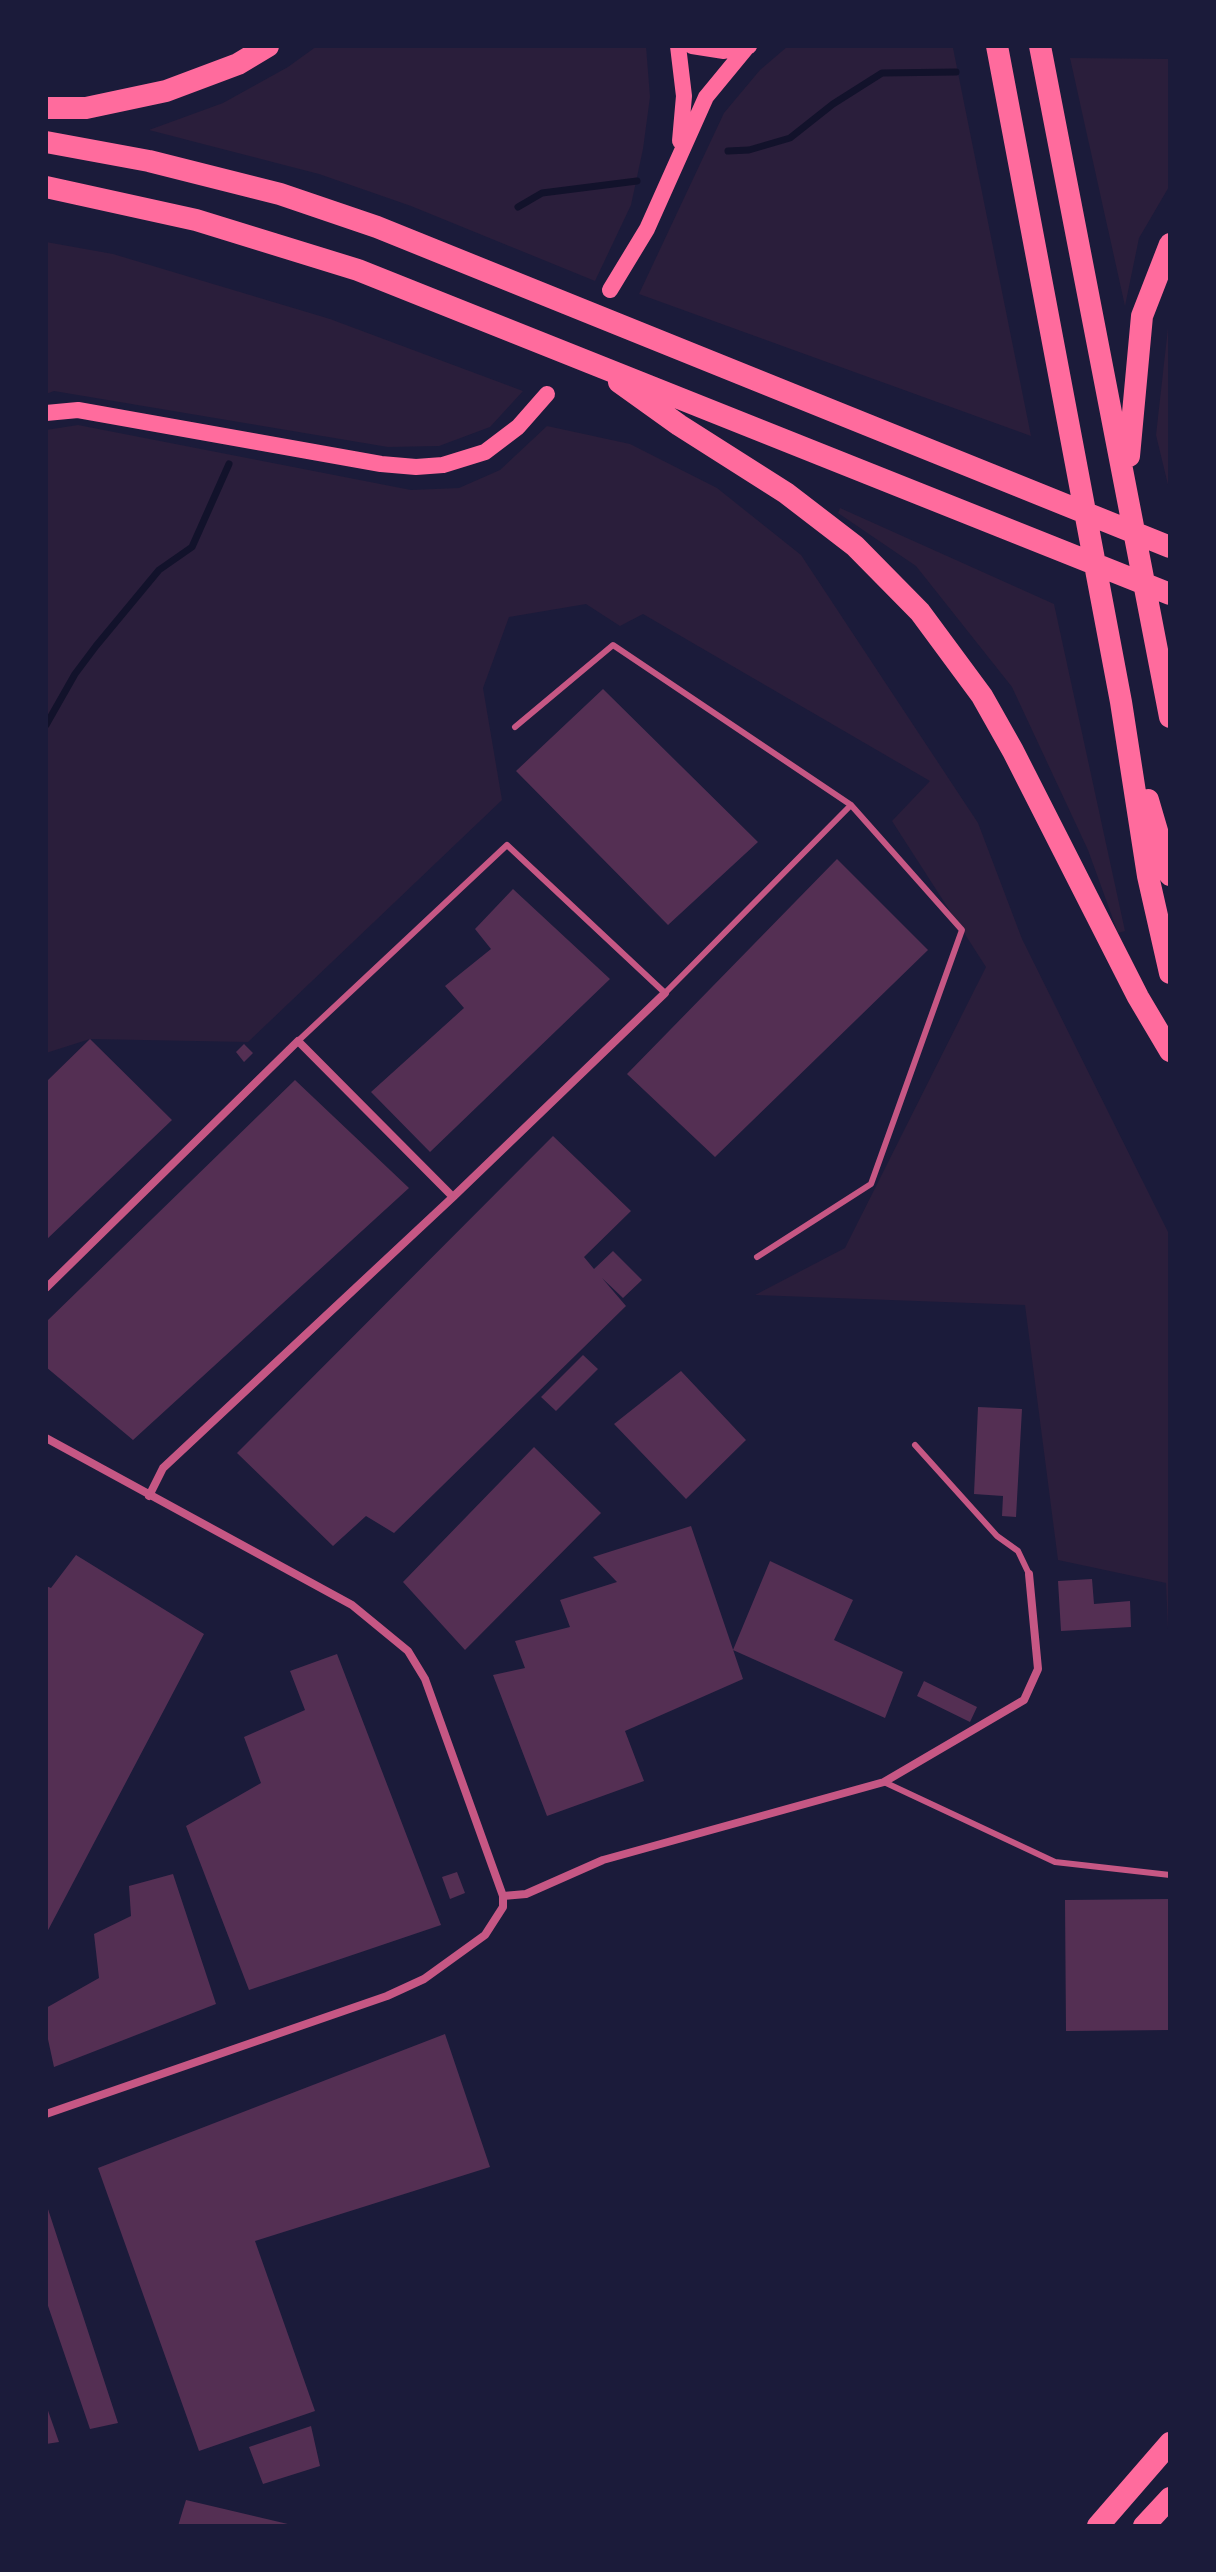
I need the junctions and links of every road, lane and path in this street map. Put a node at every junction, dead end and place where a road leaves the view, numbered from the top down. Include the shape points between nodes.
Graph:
1 (268, 46) edge
2 (678, 46) edge
3 (692, 46) edge
4 (749, 46) edge
5 (997, 46) edge
6 (1040, 46) edge
7 (46, 108) edge
8 (46, 142) edge
9 (678, 155) junction
10 (46, 187) edge
11 (1170, 244) edge
12 (610, 290) dead end
13 (589, 360) junction
14 (547, 394) dead end
15 (46, 413) edge
16 (1127, 489) junction
17 (1170, 547) edge
18 (1170, 594) edge
19 (1121, 702) junction
20 (1170, 717) edge
21 (515, 727) dead end
22 (851, 805) junction
23 (1170, 875) edge
24 (1170, 973) edge
25 (665, 993) junction
26 (298, 1041) junction
27 (1170, 1051) edge
28 (453, 1197) junction
29 (757, 1257) dead end
30 (46, 1288) edge
31 (46, 1438) edge
32 (915, 1445) dead end
33 (149, 1496) junction
34 (1029, 1574) joint
35 (884, 1782) junction
36 (1170, 1875) edge
37 (503, 1896) junction
38 (46, 2114) edge
39 (1170, 2443) edge
40 (1170, 2498) edge
41 (1098, 2526) edge
42 (1144, 2526) edge

1 - 7 highway via 238,64 166,91 86,108
2 - 9 main road via 684,96
3 - 4 main road via 724,51
4 - 9 main road via 706,97
5 - 19 highway
6 - 16 highway
8 - 17 highway via 280,194 377,227
9 - 12 main road via 647,229
10 - 13 highway via 281,244
11 - 16 highway via 1142,316
13 - 18 highway
13 - 27 highway via 797,502 874,563 920,612 982,696
14 - 15 main road via 518,427 485,452 416,467 78,410
16 - 20 highway
19 - 23 highway
19 - 24 highway via 1148,876
21 - 22 lane via 613,645
22 - 25 lane
22 - 29 lane via 962,930 871,1184
25 - 26 lane via 507,845
25 - 28 street
26 - 28 street
26 - 30 street
28 - 33 street via 163,1468
31 - 33 street
32 - 34 lane via 997,1536 1018,1551
33 - 37 street via 352,1605 408,1651 425,1679
34 - 35 street via 1038,1669 1024,1700
35 - 36 lane via 1055,1862
35 - 37 street via 603,1860 526,1894
37 - 38 street via 503,1907 485,1935 424,1979
39 - 41 highway
40 - 42 highway

